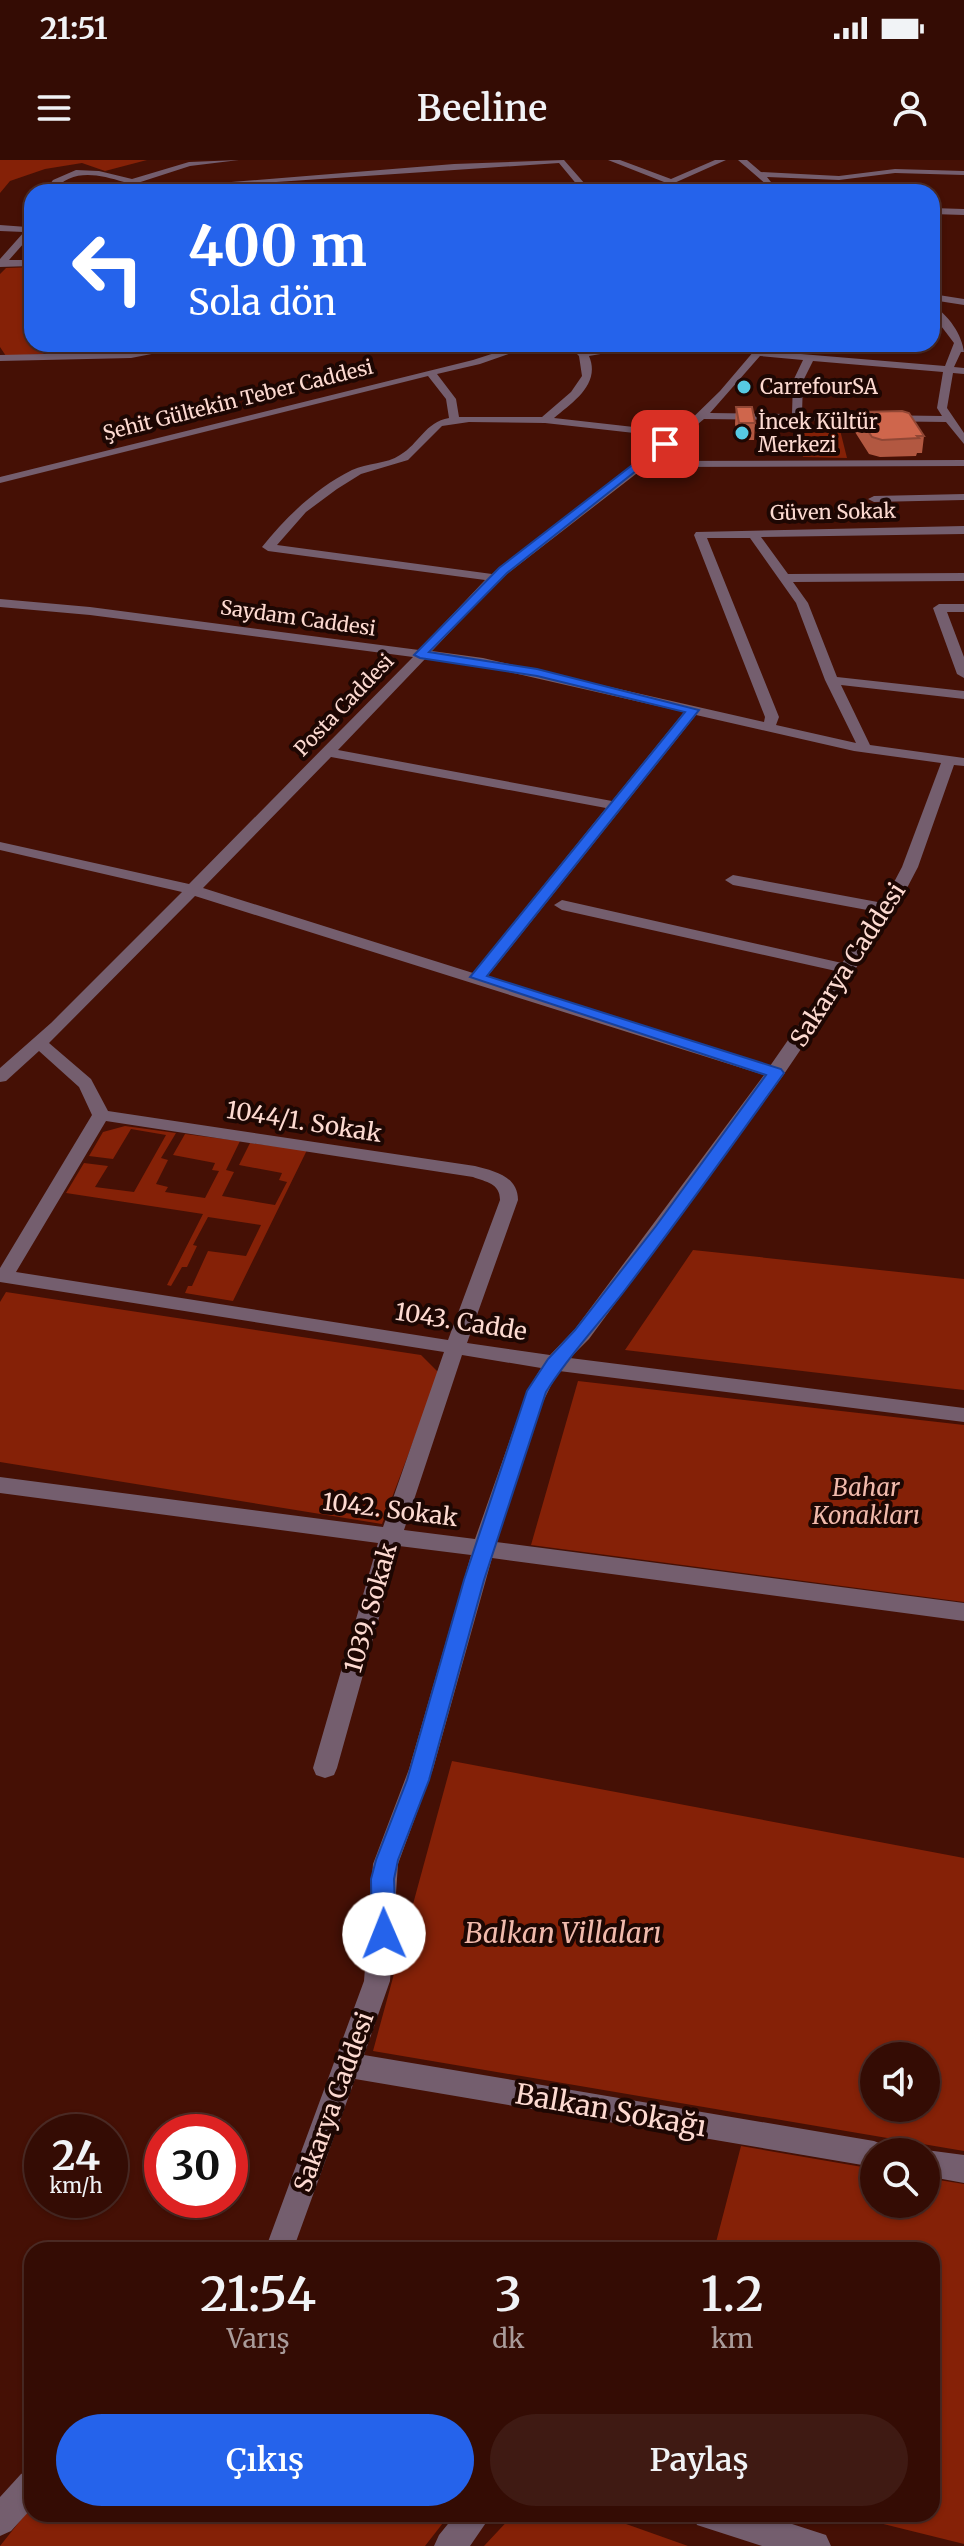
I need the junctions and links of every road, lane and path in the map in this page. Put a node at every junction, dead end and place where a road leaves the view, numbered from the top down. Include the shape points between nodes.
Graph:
1 (235, 160) edge
2 (384, 160) edge
3 (612, 160) edge
4 (722, 160) edge
5 (742, 160) edge
6 (888, 160) edge
7 (560, 161) edge
8 (180, 167) junction
9 (800, 168) dead end
10 (387, 171) junction
11 (895, 171) junction
12 (964, 173) edge
13 (759, 174) junction
14 (812, 177) junction
15 (387, 181) dead end
16 (670, 181) junction
17 (133, 182) junction
18 (902, 182) dead end
19 (54, 184) edge
20 (128, 184) edge
21 (185, 184) edge
22 (243, 184) edge
23 (581, 184) edge
24 (664, 184) edge
25 (768, 184) edge
26 (940, 211) edge
27 (964, 212) edge
28 (24, 227) edge
29 (0, 228) edge
30 (24, 236) edge
31 (1, 263) edge
32 (24, 263) edge
33 (940, 297) edge
34 (964, 299) edge
35 (940, 317) edge
36 (960, 349) edge
37 (55, 352) edge
38 (147, 352) edge
39 (510, 352) edge
40 (582, 352) edge
41 (598, 352) edge
42 (755, 352) edge
43 (782, 352) edge
44 (844, 352) edge
45 (584, 354) junction
46 (55, 356) junction
47 (0, 358) edge
48 (809, 358) junction
49 (847, 361) junction
50 (948, 370) junction
51 (430, 371) junction
52 (964, 371) edge
53 (701, 416) junction
54 (797, 417) junction
55 (454, 419) junction
56 (949, 419) junction
57 (545, 420) junction
58 (678, 435) junction
59 (964, 441) edge
60 (964, 463) edge
61 (640, 464) junction
62 (0, 480) edge
63 (964, 497) edge
64 (874, 499) dead end
65 (964, 530) edge
66 (753, 534) junction
67 (964, 577) edge
68 (494, 578) junction
69 (784, 578) junction
70 (0, 603) edge
71 (964, 608) edge
72 (420, 655) junction
73 (964, 674) edge
74 (832, 680) junction
75 (964, 695) edge
76 (693, 710) junction
77 (769, 727) junction
78 (863, 748) junction
79 (328, 752) junction
80 (956, 761) edge
81 (616, 806) junction
82 (0, 846) edge
83 (733, 880) dead end
84 (190, 889) junction
85 (562, 905) dead end
86 (888, 909) junction
87 (848, 969) junction
88 (478, 977) junction
89 (39, 1043) junction
90 (776, 1073) junction
91 (0, 1077) edge
92 (101, 1115) junction
93 (500, 1180) joint
94 (2, 1277) edge
95 (455, 1348) junction
96 (554, 1363) junction
97 (964, 1415) edge
98 (0, 1485) edge
99 (391, 1537) junction
100 (484, 1549) junction
101 (964, 1612) edge
102 (325, 1768) dead end
103 (348, 2065) junction
104 (860, 2152) edge
105 (940, 2165) edge
106 (964, 2169) edge
107 (282, 2242) edge
108 (24, 2494) edge
109 (0, 2520) edge
110 (470, 2522) edge
111 (735, 2522) edge
112 (450, 2546) edge
113 (815, 2546) edge

1 - 8 street
2 - 10 street
3 - 16 street
4 - 16 street
5 - 13 street
6 - 11 street
7 - 10 street
7 - 23 street
8 - 17 street
8 - 21 street
9 - 14 street
10 - 15 street
10 - 22 street
11 - 12 street
11 - 14 street
11 - 18 street
13 - 14 street
13 - 25 street
16 - 24 street
17 - 19 street via 84,170
17 - 20 street
26 - 27 street
28 - 29 street
30 - 31 street
31 - 32 street
33 - 34 street
35 - 36 street
36 - 50 street
37 - 46 street
38 - 46 street
39 - 51 street, Şehit Gültekin Teber Caddesi
40 - 45 street
41 - 45 street
42 - 53 street, Posta Caddesi
43 - 48 street
44 - 49 street
45 - 57 street via 590,365 587,378
46 - 47 street
48 - 49 street
48 - 54 street via 798,381
49 - 50 street
50 - 52 street
50 - 56 street via 942,408
51 - 55 street via 450,397
51 - 62 street, Şehit Gültekin Teber Caddesi
53 - 54 street
53 - 58 street, Posta Caddesi
54 - 56 street
55 - 57 street
55 - 68 street via 433,427 400,461 342,481 302,510 268,547
56 - 59 street
57 - 58 street
58 - 61 street, Posta Caddesi
60 - 61 street
61 - 68 street, Posta Caddesi
63 - 64 street
65 - 66 street, Güven Sokak
66 - 69 street, Güven Sokak
66 - 77 street via 700,535 772,717
67 - 69 street
68 - 72 street, Posta Caddesi
69 - 74 street, Güven Sokak via 802,603
70 - 72 street, Saydam Caddesi
71 - 73 street via 939,608
72 - 76 street, Saydam Caddesi via 523,670
72 - 79 street, Posta Caddesi
74 - 75 street
74 - 78 street, Güven Sokak
76 - 77 street, Saydam Caddesi
76 - 81 street
77 - 78 street, Saydam Caddesi
78 - 80 street, Saydam Caddesi
79 - 81 street
79 - 84 street, Posta Caddesi
80 - 86 street, Sakarya Caddesi
81 - 88 street
82 - 84 street
83 - 86 street
84 - 88 street
84 - 89 street, Posta Caddesi
85 - 87 street
86 - 87 street, Sakarya Caddesi
87 - 90 street, Sakarya Caddesi
88 - 90 street
89 - 91 street, Posta Caddesi
89 - 92 street via 81,1079
90 - 96 street, Sakarya Caddesi via 662,1230
92 - 93 street, 1044/1. Sokak
92 - 94 street
93 - 95 street, 1039. Sokak via 509,1200
94 - 95 street, 1043. Cadde
95 - 96 street, 1043. Cadde
95 - 99 street, 1039. Sokak
96 - 97 street, 1043. Cadde
96 - 100 street, Sakarya Caddesi via 529,1411
98 - 99 street, 1042. Sokak
99 - 100 street, 1042. Sokak
99 - 102 street, 1039. Sokak
100 - 101 street, 1042. Sokak
100 - 103 street, Sakarya Caddesi via 418,1780 387,1860 382,1960
103 - 104 street, Balkan Sokağı
103 - 107 street, Sakarya Caddesi
105 - 106 street
108 - 109 street
110 - 112 street
111 - 113 street

